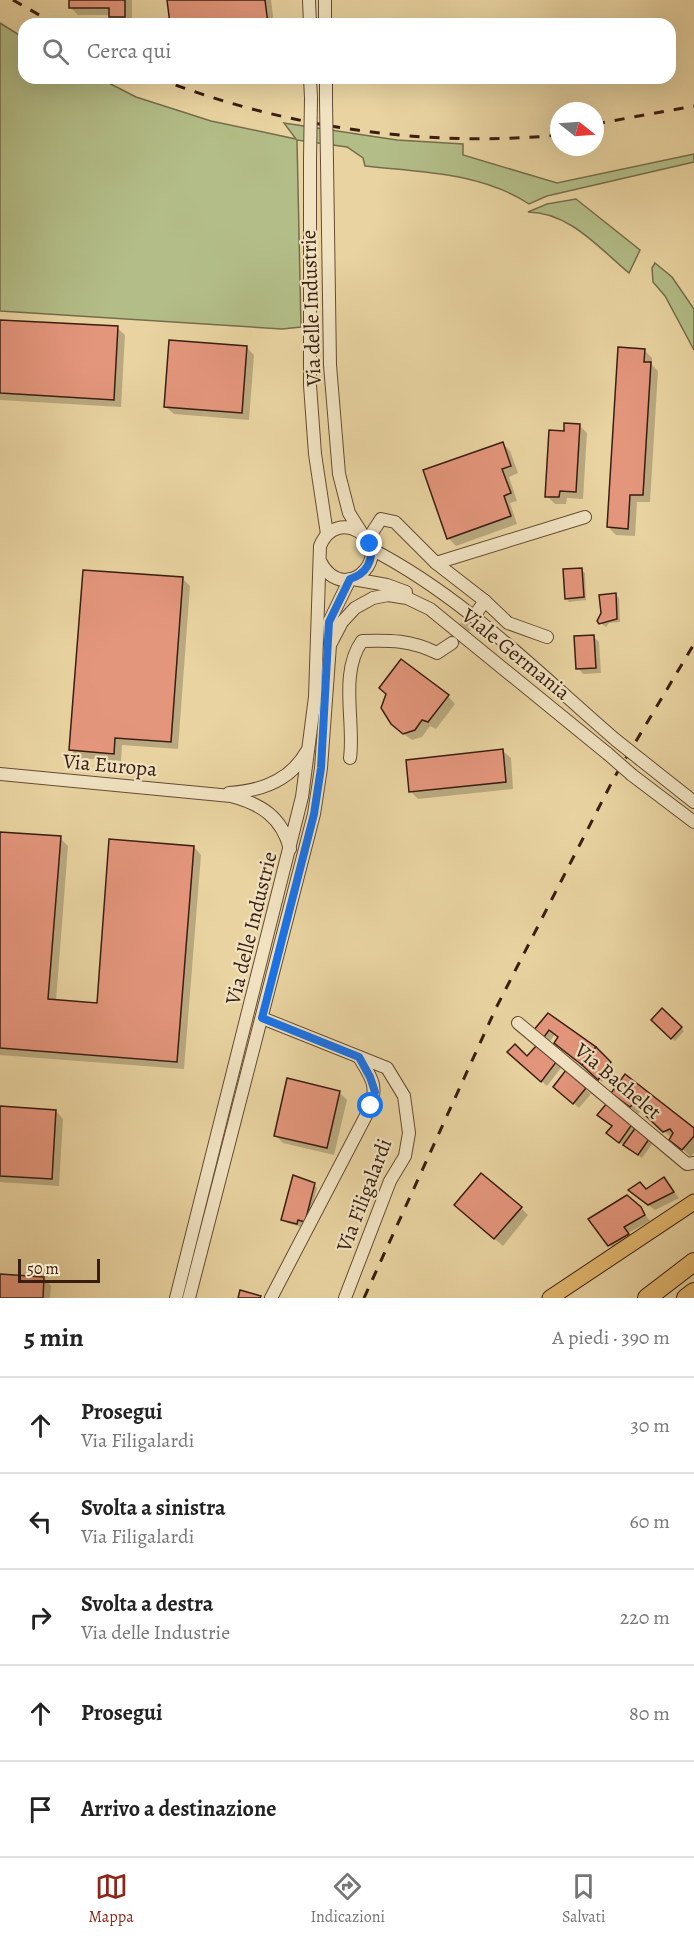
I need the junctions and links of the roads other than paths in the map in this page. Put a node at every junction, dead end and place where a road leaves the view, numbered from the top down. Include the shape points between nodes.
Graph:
1 (309, 0) edge
2 (325, 0) edge
3 (310, 18) edge
4 (325, 18) edge
5 (310, 84) edge
6 (326, 84) edge
7 (585, 517) dead end
8 (327, 534) junction
9 (367, 540) junction
10 (320, 561) junction
11 (436, 562) junction
12 (351, 579) junction
13 (485, 601) junction
14 (430, 609) junction
15 (477, 612) tunnel mouth
16 (547, 637) dead end
17 (452, 644) tunnel mouth
18 (330, 645) junction
19 (329, 667) joint
20 (310, 746) junction
21 (350, 758) dead end
22 (0, 774) edge
23 (216, 794) junction
24 (694, 802) edge
25 (694, 822) edge
26 (290, 850) junction
27 (262, 1018) junction
28 (518, 1023) dead end
29 (359, 1057) junction
30 (694, 1163) edge
31 (694, 1202) edge
32 (694, 1262) edge
33 (694, 1292) edge
34 (176, 1298) edge
35 (189, 1298) edge
36 (271, 1298) edge
37 (345, 1298) edge
38 (550, 1298) edge
39 (647, 1298) edge
40 (686, 1298) edge

1 - 3 street
2 - 4 street
5 - 8 street, bridge via 310,385
6 - 9 street, Via delle Industrie, bridge via 330,365 339,474 349,513
7 - 11 street
8 - 9 street via 347,527
8 - 10 street via 320,546
9 - 11 street via 381,519 396,522
9 - 12 street via 369,564
9 - 24 street, Viale Germania, bridge via 456,605
10 - 12 street via 329,574
10 - 20 street, Via delle Industrie
11 - 13 street
12 - 14 street via 387,585
12 - 18 street via 329,622
13 - 15 street
13 - 16 street via 508,623
14 - 18 street, Viale Germania via 407,598 373,598 349,615
14 - 25 street, Viale Germania, bridge
17 - 21 street via 437,653 398,640 362,641 354,653 351,672
18 - 19 street, Viale Germania
19 - 27 street, Via delle Industrie via 314,814
20 - 23 street, Via Europa via 297,767 281,779 250,790
20 - 26 street, Via delle Industrie
22 - 23 street, Via Europa
23 - 26 street, Via Europa via 246,800 267,811 284,830
26 - 34 street, Via delle Industrie
27 - 29 street, Via Filigalardi
27 - 35 street, Via delle Industrie
28 - 30 street, Via Bachelet via 687,1164
29 - 36 street, Via Filigalardi via 375,1092 371,1106
29 - 37 street, Via Filigalardi via 387,1068 404,1096 409,1132 405,1156 390,1181
31 - 38 main road
32 - 39 highway
33 - 40 highway

